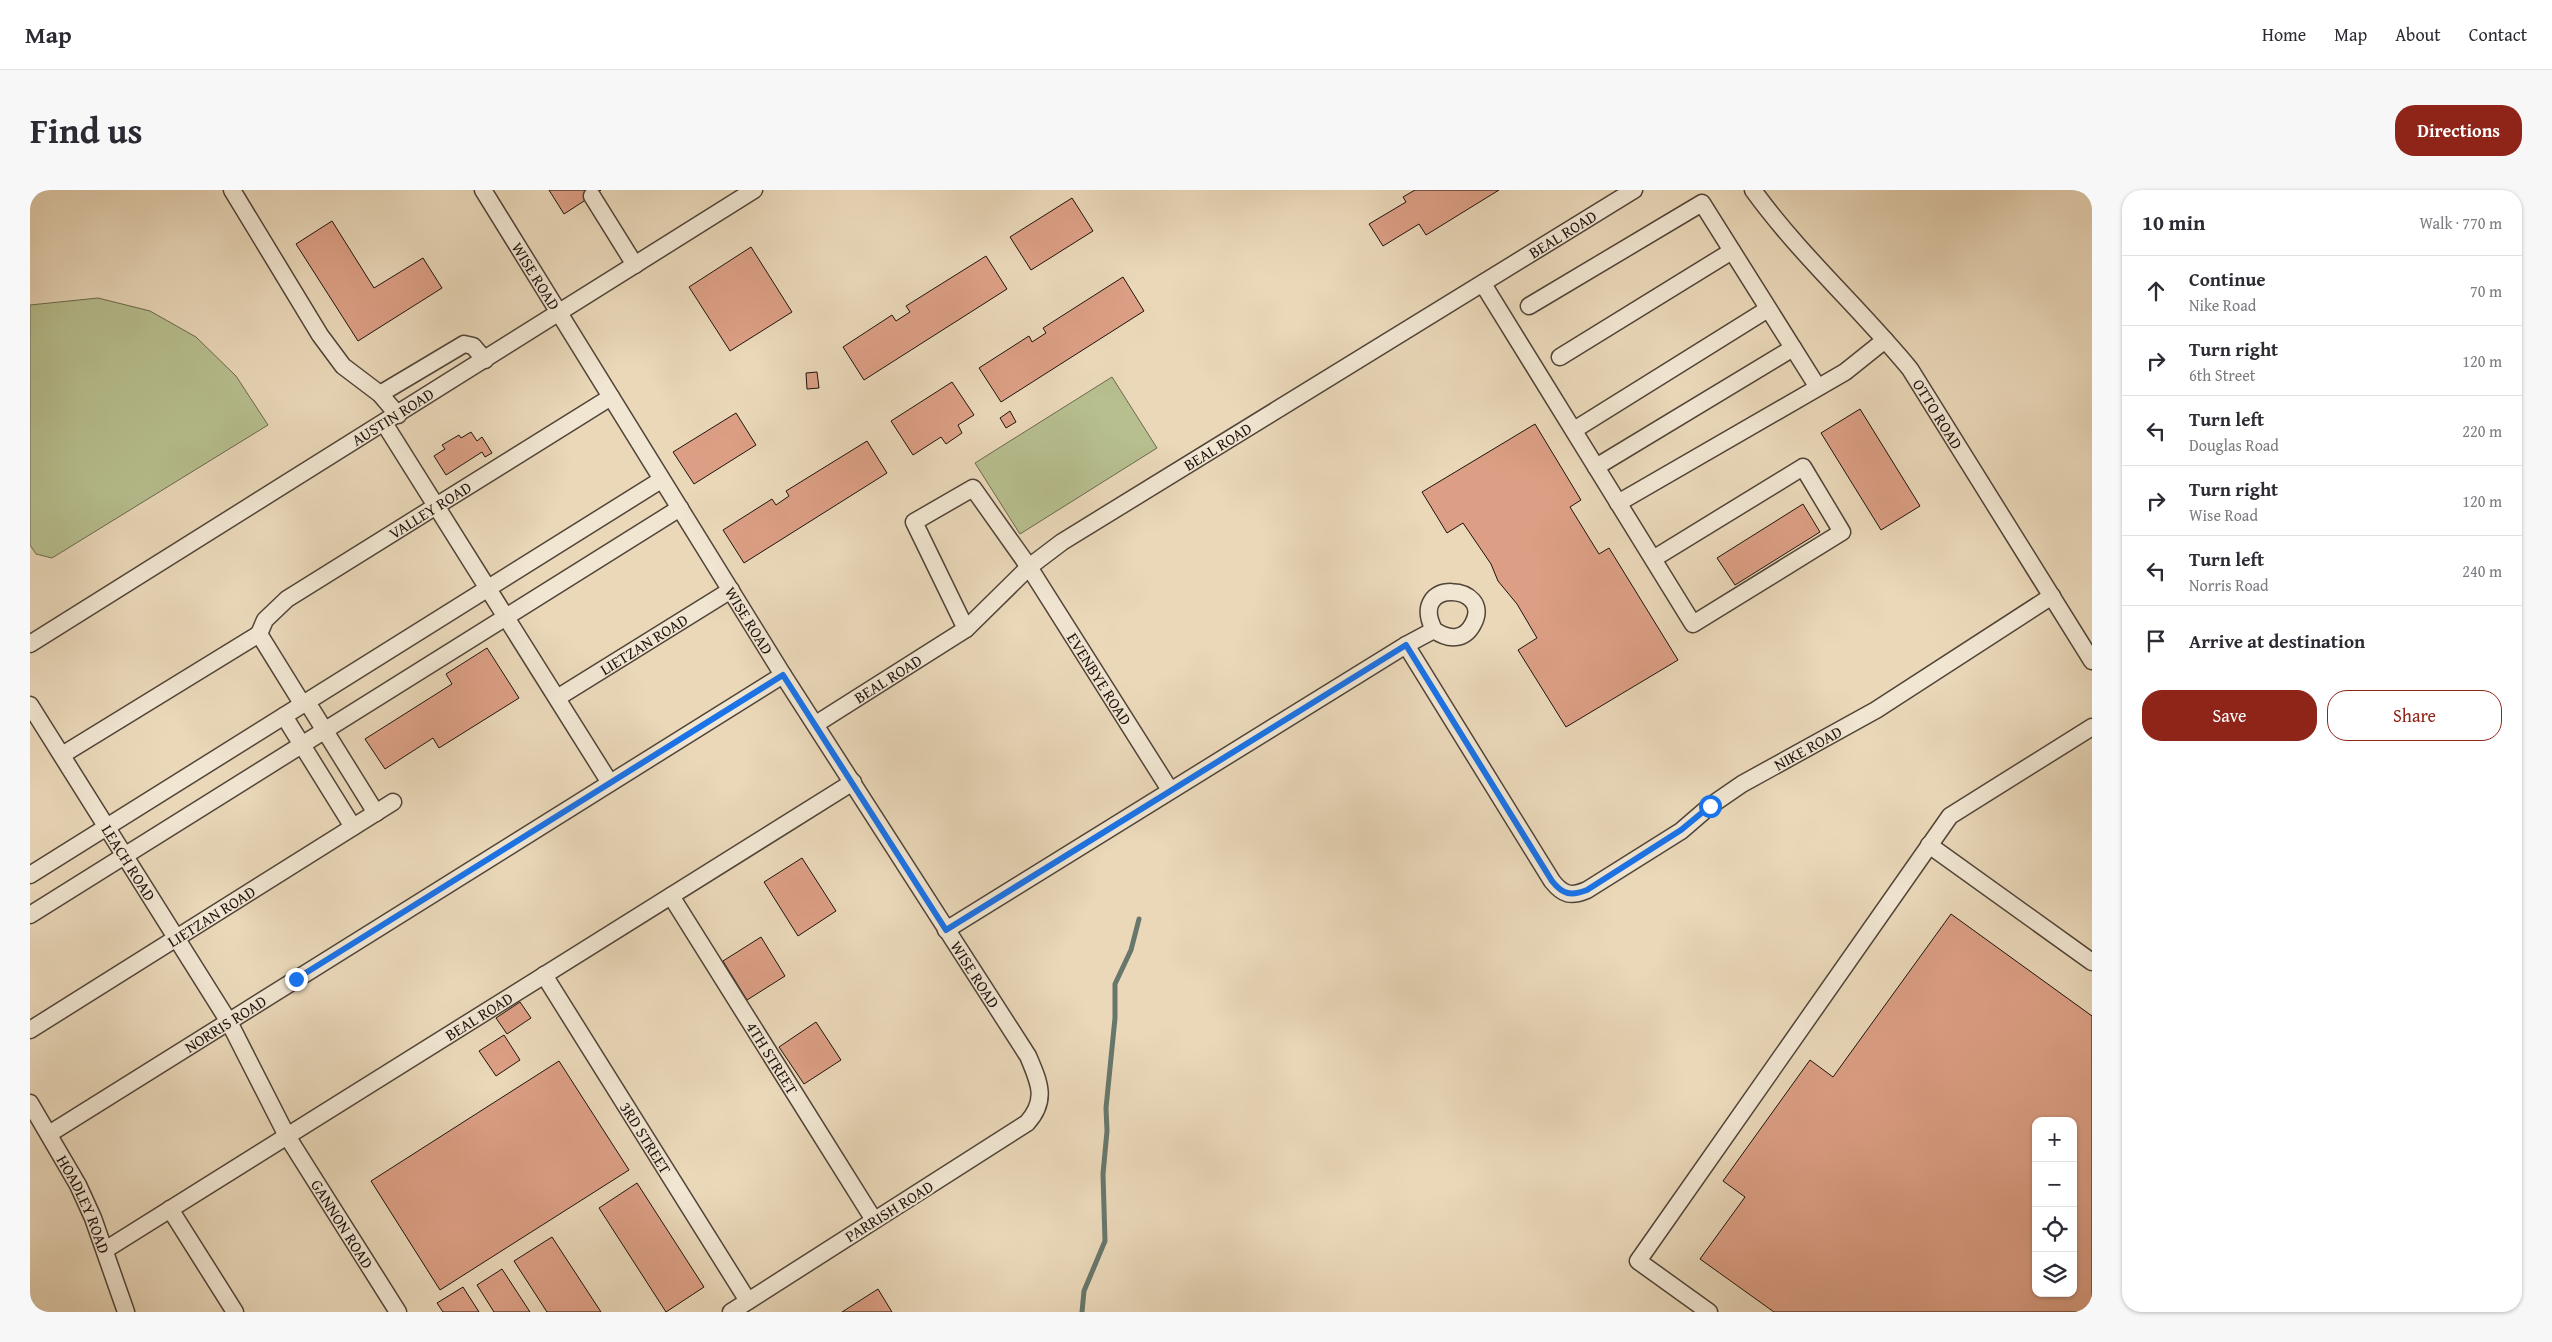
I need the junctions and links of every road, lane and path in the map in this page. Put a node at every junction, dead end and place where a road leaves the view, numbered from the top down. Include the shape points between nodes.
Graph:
1 (232, 190) edge
2 (482, 190) edge
3 (754, 190) edge
4 (1634, 190) edge
5 (1753, 190) edge
6 (592, 196) dead end
7 (1732, 251) junction
8 (635, 265) junction
9 (1483, 284) junction
10 (1529, 306) dead end
11 (1768, 309) junction
12 (558, 313) junction
13 (1885, 340) junction
14 (1793, 348) junction
15 (1560, 356) dead end
16 (485, 360) junction
17 (1817, 386) junction
18 (380, 394) junction
19 (611, 397) junction
20 (391, 419) junction
21 (1574, 430) junction
22 (1596, 467) junction
23 (662, 480) junction
24 (1618, 503) junction
25 (437, 507) junction
26 (680, 508) junction
27 (1653, 560) junction
28 (1029, 567) junction
29 (488, 588) junction
30 (731, 590) junction
31 (2052, 596) junction
32 (506, 617) junction
33 (966, 629) junction
34 (1434, 630) dead end
35 (259, 634) junction
36 (33, 637) edge
37 (1406, 645) junction
38 (2092, 661) edge
39 (783, 675) junction
40 (557, 698) junction
41 (305, 703) junction
42 (30, 705) edge
43 (284, 716) junction
44 (816, 724) junction
45 (2092, 727) edge
46 (325, 730) junction
47 (301, 745) junction
48 (62, 756) junction
49 (853, 782) junction
50 (610, 783) junction
51 (1170, 790) junction
52 (393, 802) dead end
53 (376, 813) junction
54 (107, 827) junction
55 (353, 828) junction
56 (1929, 845) junction
57 (125, 855) junction
58 (30, 875) edge
59 (671, 896) junction
60 (30, 914) edge
61 (946, 930) junction
62 (176, 938) junction
63 (2092, 962) edge
64 (544, 975) junction
65 (229, 1022) junction
66 (30, 1030) edge
67 (1040, 1102) joint
68 (30, 1103) edge
69 (49, 1134) junction
70 (287, 1136) junction
71 (170, 1209) junction
72 (874, 1220) junction
73 (105, 1250) junction
74 (748, 1301) junction
75 (126, 1312) edge
76 (235, 1312) edge
77 (398, 1312) edge
78 (731, 1312) edge
79 (1708, 1312) edge

1 - 18 street via 342,366
2 - 12 street, WISE ROAD
3 - 8 street, AUSTIN ROAD
4 - 9 street, BEAL ROAD
5 - 13 street, OTTO ROAD via 1798,248
6 - 8 street
7 - 10 street via 1702,202
7 - 11 street
7 - 15 street
8 - 12 street, AUSTIN ROAD
9 - 21 street
9 - 28 street, BEAL ROAD via 1062,542
11 - 14 street
11 - 21 street
12 - 16 street, AUSTIN ROAD
12 - 19 street, WISE ROAD
13 - 17 street via 1845,372
13 - 31 street, OTTO ROAD via 1910,369
14 - 17 street
14 - 22 street
16 - 18 street via 473,346 464,344
16 - 20 street, AUSTIN ROAD
17 - 24 street
18 - 20 street
19 - 23 street, WISE ROAD
19 - 25 street, VALLEY ROAD
20 - 25 street
20 - 36 street, AUSTIN ROAD
21 - 22 street
22 - 24 street
23 - 26 street, WISE ROAD
23 - 29 street
24 - 27 street
25 - 29 street
25 - 35 street, VALLEY ROAD via 287,599 264,620
26 - 30 street, WISE ROAD
26 - 32 street
27 - 27 street via 1693,624 1842,532 1803,467
28 - 33 street, BEAL ROAD
28 - 33 street, EVENBYE ROAD via 973,488 914,522
28 - 51 street, EVENBYE ROAD
29 - 32 street
29 - 41 street
30 - 39 street, WISE ROAD
30 - 40 street, LIETZAN ROAD
31 - 37 street, NIKE ROAD via 1876,710 1742,784 1681,830 1575,895 1565,893 1552,881
31 - 38 street, OTTO ROAD
32 - 40 street
32 - 46 street
33 - 44 street, BEAL ROAD
34 - 37 street
35 - 41 street
35 - 48 street
37 - 51 street
39 - 44 street, WISE ROAD
39 - 50 street, NORRIS ROAD
40 - 50 street
41 - 43 street
41 - 46 street
42 - 48 street, LEACH ROAD
43 - 47 street
43 - 54 street
44 - 49 street, WISE ROAD
45 - 56 street via 1957,810
46 - 47 street
46 - 53 street
47 - 55 street
47 - 57 street
48 - 54 street, LEACH ROAD
49 - 59 street, BEAL ROAD
49 - 61 street, WISE ROAD
50 - 65 street, NORRIS ROAD
51 - 61 street
52 - 53 street, LIETZAN ROAD
53 - 55 street, LIETZAN ROAD
54 - 57 street, LEACH ROAD
54 - 58 street
55 - 62 street, LIETZAN ROAD
56 - 63 street
56 - 79 street via 1638,1261
57 - 60 street
57 - 62 street, LEACH ROAD
59 - 64 street, BEAL ROAD
59 - 72 street, 4TH STREET
61 - 67 street, WISE ROAD via 1028,1056 1040,1089
62 - 65 street, LEACH ROAD
62 - 66 street, LIETZAN ROAD
64 - 70 street, BEAL ROAD
64 - 74 street, 3RD STREET
65 - 69 street, NORRIS ROAD
65 - 70 street, GANNON ROAD
67 - 72 street, PARRISH ROAD via 1035,1114 1020,1128
68 - 69 street, HOADLEY ROAD
69 - 73 street, HOADLEY ROAD via 78,1185
70 - 71 street, BEAL ROAD
70 - 77 street, GANNON ROAD
71 - 73 street, BEAL ROAD
71 - 76 street
72 - 74 street, PARRISH ROAD
73 - 75 street, HOADLEY ROAD
74 - 78 street, PARRISH ROAD

